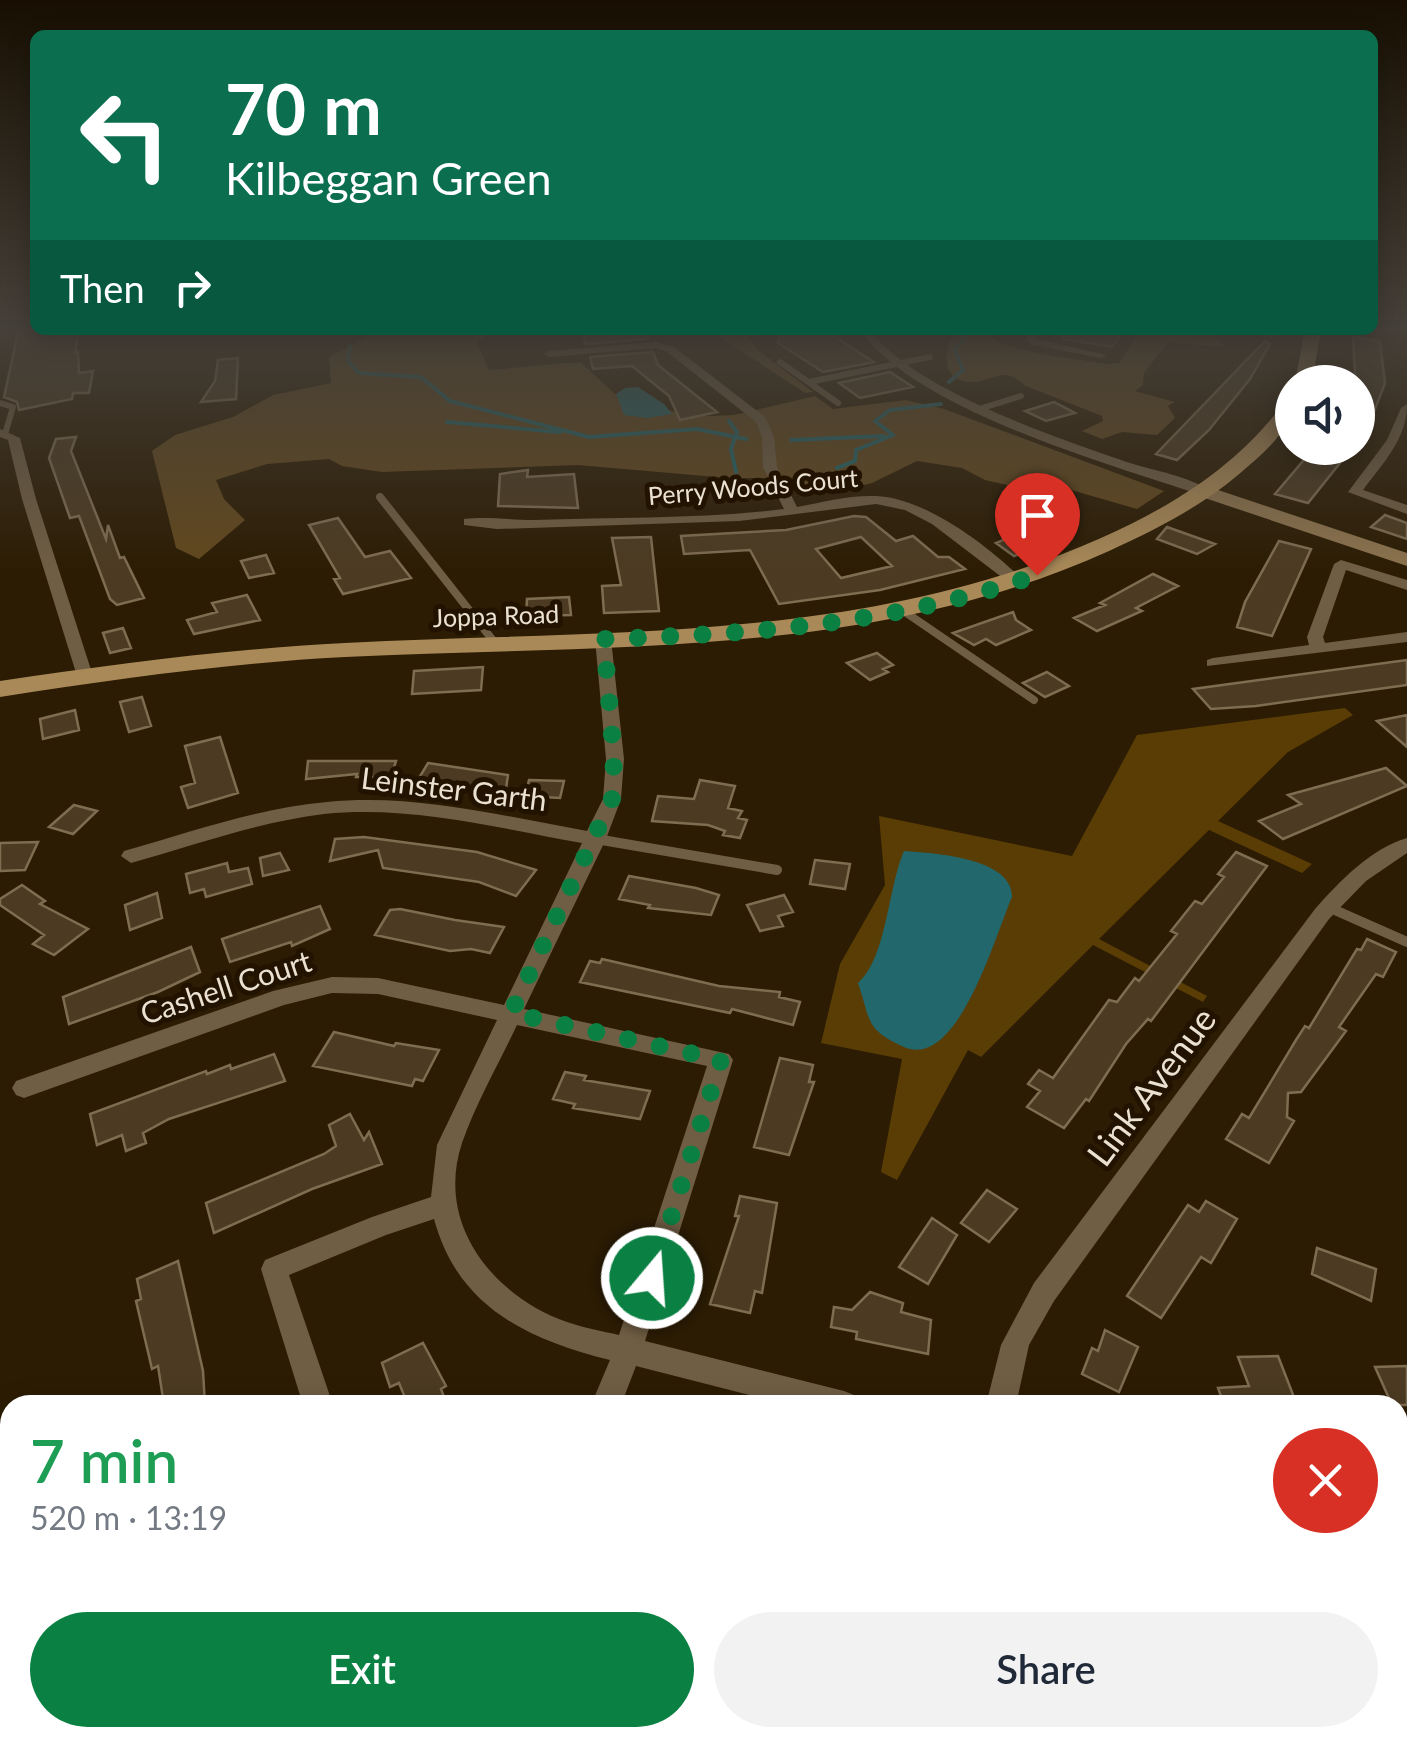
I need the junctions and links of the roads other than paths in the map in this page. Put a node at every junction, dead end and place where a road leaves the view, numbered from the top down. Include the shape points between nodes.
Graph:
1 (11, 409) edge
2 (748, 409) edge
3 (1406, 409) edge
4 (976, 410) edge
5 (1275, 424) edge
6 (2, 433) edge
7 (1203, 491) junction
8 (380, 497) dead end
9 (1405, 504) edge
10 (793, 512) junction
11 (469, 522) dead end
12 (1407, 560) edge
13 (1017, 582) junction
14 (1407, 585) edge
15 (906, 612) junction
16 (1407, 638) edge
17 (604, 639) junction
18 (495, 643) junction
19 (1318, 649) junction
20 (1213, 663) dead end
21 (85, 676) junction
22 (0, 689) edge
23 (1034, 700) dead end
24 (596, 839) junction
25 (1407, 844) edge
26 (131, 856) dead end
27 (776, 870) dead end
28 (1327, 906) junction
29 (1407, 942) edge
30 (511, 1013) junction
31 (24, 1088) dead end
32 (443, 1205) junction
33 (628, 1351) junction
34 (315, 1395) edge
35 (610, 1395) edge
36 (804, 1395) edge
37 (1002, 1395) edge

1 - 6 lane
2 - 10 street via 762,420 770,467
3 - 9 street via 1355,492
4 - 7 street
5 - 7 main road, Joppa Road
6 - 21 street via 14,438
7 - 12 main road
7 - 13 main road, Joppa Road via 1105,547
8 - 18 lane
10 - 11 street, Perry Woods Court
10 - 13 street, Perry Woods Court via 867,500 913,507
13 - 15 main road, Joppa Road
14 - 19 street via 1341,564 1315,636
15 - 17 main road, Joppa Road via 784,630
15 - 23 lane
16 - 19 street
17 - 18 main road, Joppa Road
17 - 24 street via 615,780
18 - 21 main road, Joppa Road via 277,654
19 - 20 street
21 - 22 main road, Joppa Road
24 - 26 street, Leinster Garth via 415,809 350,806 279,816
24 - 27 lane
24 - 30 street
25 - 28 street, Link Avenue via 1359,873
28 - 29 lane
28 - 37 street, Link Avenue via 1025,1318
30 - 31 street, Cashell Court via 378,986 332,984
30 - 32 street via 449,1145
30 - 33 street, Cashell Court via 721,1060
32 - 33 street via 451,1238 486,1291 531,1322
32 - 34 street via 274,1269
33 - 35 street
33 - 36 street

